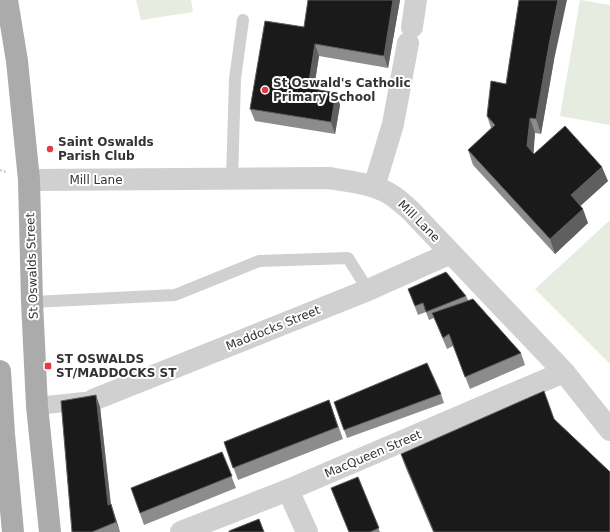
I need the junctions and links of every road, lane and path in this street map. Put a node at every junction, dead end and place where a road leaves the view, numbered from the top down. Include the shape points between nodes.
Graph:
1 (7, 0) edge
2 (416, 0) edge
3 (243, 20) dead end
4 (232, 179) junction
5 (29, 180) junction
6 (374, 187) junction
7 (451, 253) junction
8 (368, 290) junction
9 (32, 302) junction
10 (0, 371) edge
11 (564, 372) junction
12 (93, 400) joint
13 (37, 406) junction
14 (610, 430) edge
15 (288, 490) junction
16 (13, 532) edge
17 (50, 532) edge
18 (181, 532) edge
19 (307, 532) edge

1 - 5 main road, St Oswalds Street via 17,61
2 - 6 street via 393,124
3 - 4 lane via 235,79
4 - 5 street, Mill Lane
4 - 6 street, Mill Lane via 328,178
5 - 9 main road, St Oswalds Street
6 - 7 street, Mill Lane via 393,195
7 - 8 street, Maddocks Street
7 - 11 street, Mill Lane
8 - 9 lane via 348,258 259,262 175,295
8 - 12 street, Maddocks Street
9 - 13 main road, St Oswalds Street
10 - 16 main road
11 - 14 street, Mill Lane
11 - 15 street, MacQueen Street
12 - 13 street
13 - 17 main road, St Oswalds Street
15 - 18 street, MacQueen Street
15 - 19 street

